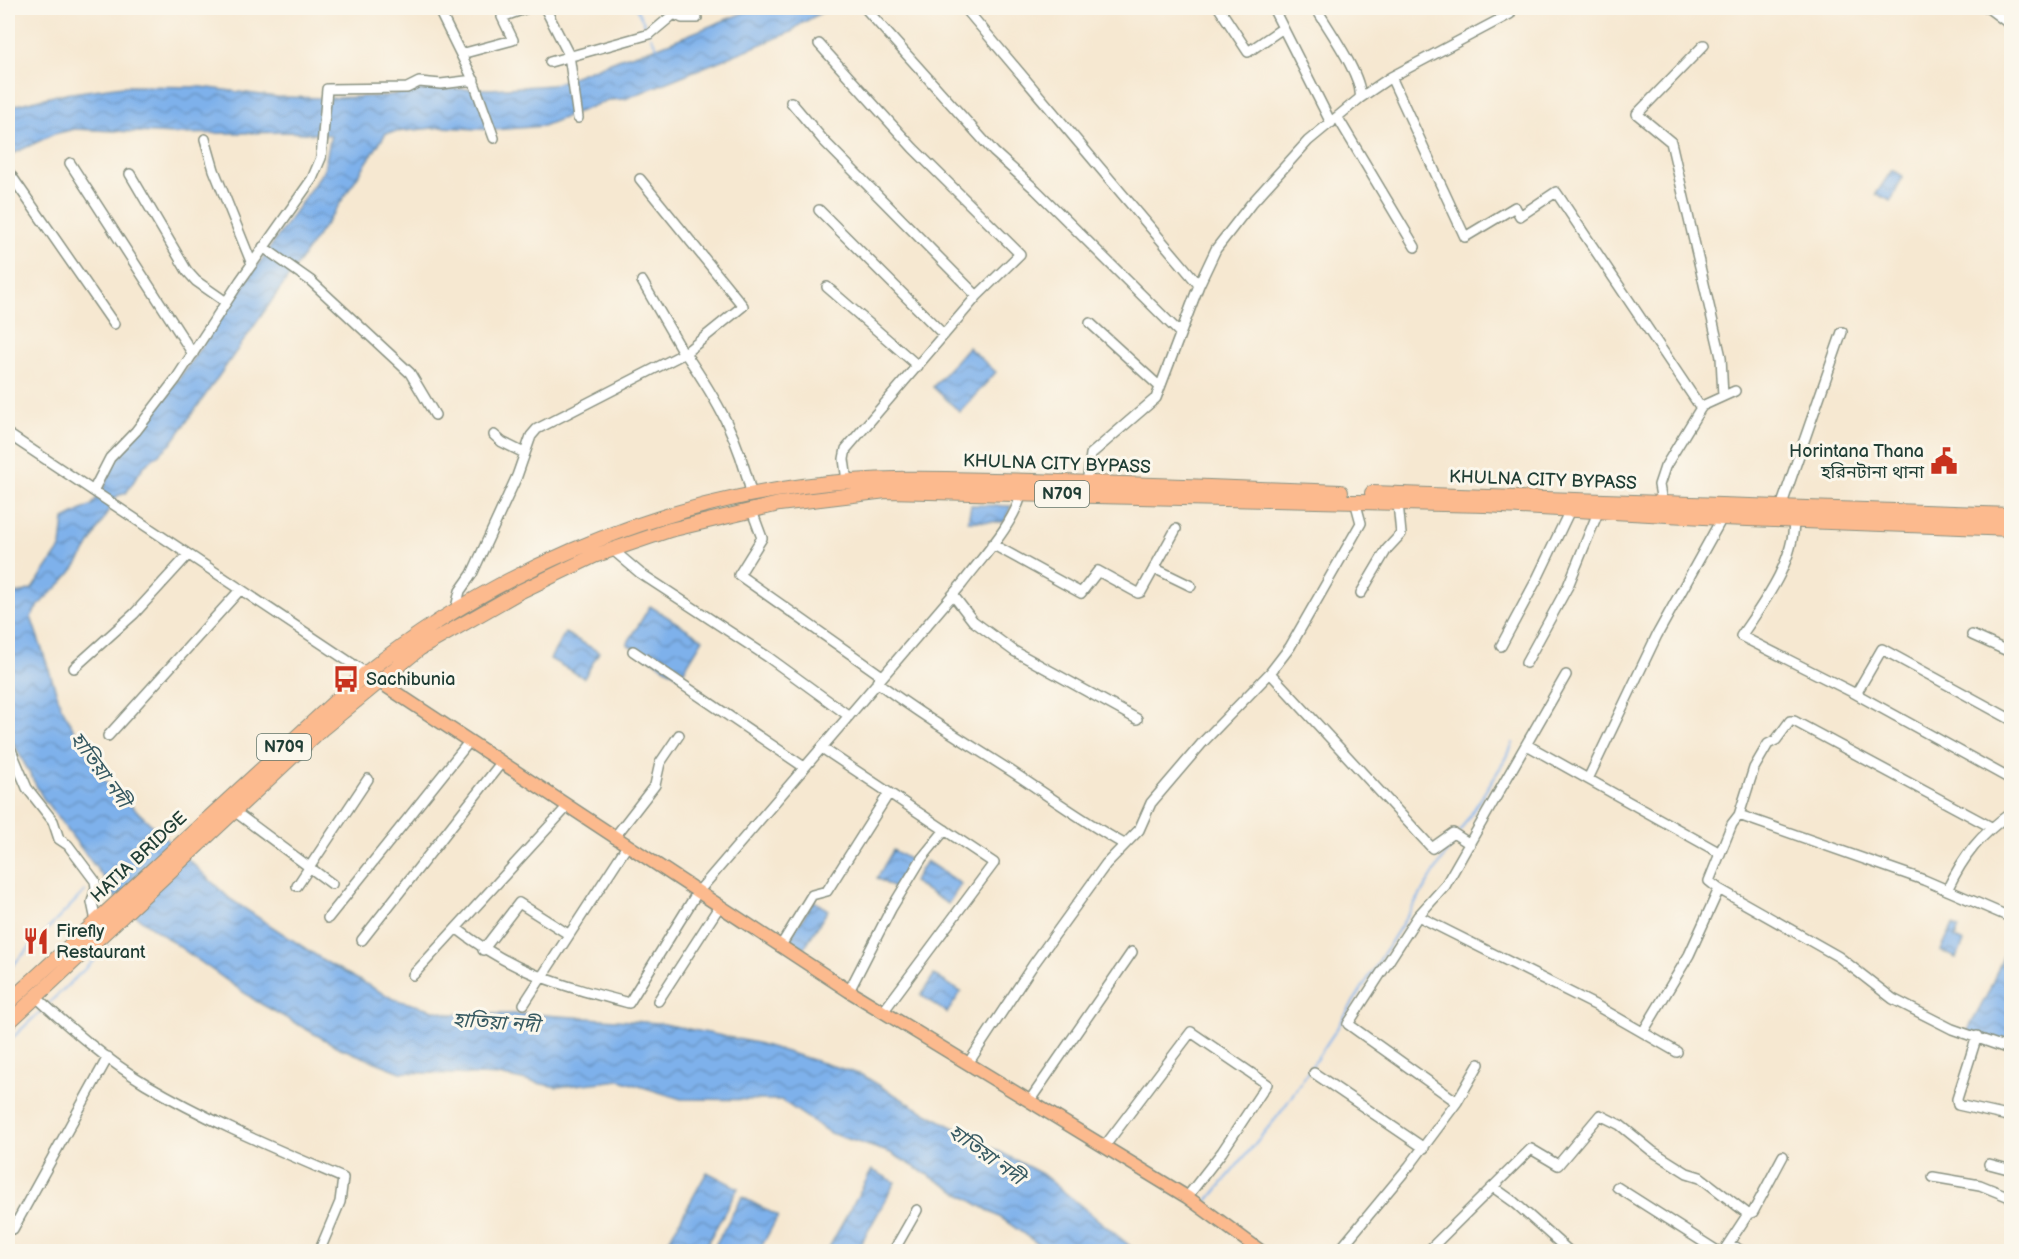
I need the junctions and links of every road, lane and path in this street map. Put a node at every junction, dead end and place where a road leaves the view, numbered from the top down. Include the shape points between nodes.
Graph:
1 (450, 8) edge
2 (527, 8) edge
3 (545, 8) edge
4 (865, 8) edge
5 (965, 8) edge
6 (1219, 8) edge
7 (1273, 8) edge
8 (1316, 8) edge
9 (1988, 8) edge
10 (439, 9) edge
11 (1510, 14) dead end
12 (697, 18) dead end
13 (2012, 26) edge
14 (1283, 28) junction
15 (819, 44) dead end
16 (1704, 45) dead end
17 (461, 54) junction
18 (569, 56) junction
19 (550, 62) dead end
20 (1391, 77) junction
21 (475, 83) junction
22 (1360, 98) junction
23 (791, 102) dead end
24 (578, 116) dead end
25 (1334, 120) junction
26 (493, 136) dead end
27 (205, 139) dead end
28 (70, 163) dead end
29 (8, 171) edge
30 (130, 174) dead end
31 (640, 179) dead end
32 (819, 210) dead end
33 (1415, 247) dead end
34 (264, 248) junction
35 (252, 264) junction
36 (642, 281) dead end
37 (1198, 285) junction
38 (827, 287) dead end
39 (977, 296) junction
40 (226, 302) junction
41 (1090, 323) dead end
42 (114, 324) dead end
43 (1842, 332) dead end
44 (1180, 333) junction
45 (944, 335) junction
46 (193, 354) junction
47 (684, 354) junction
48 (918, 366) junction
49 (1160, 387) junction
50 (1735, 391) dead end
51 (1723, 396) junction
52 (1701, 408) junction
53 (435, 415) dead end
54 (8, 434) edge
55 (494, 435) dead end
56 (524, 453) junction
57 (847, 481) junction
58 (1087, 483) junction
59 (95, 493) junction
60 (1022, 493) junction
61 (752, 496) junction
62 (1355, 501) junction
63 (1662, 502) junction
64 (1398, 503) junction
65 (1781, 507) junction
66 (1571, 508) junction
67 (1599, 510) junction
68 (752, 511) junction
69 (2012, 516) edge
70 (1722, 518) junction
71 (1794, 520) junction
72 (1176, 529) dead end
73 (2012, 529) edge
74 (992, 544) junction
75 (613, 550) junction
76 (188, 555) junction
77 (1154, 568) junction
78 (1191, 586) dead end
79 (240, 590) junction
80 (1361, 593) dead end
81 (953, 595) junction
82 (455, 612) junction
83 (1972, 635) dead end
84 (1501, 646) dead end
85 (633, 651) dead end
86 (2012, 653) edge
87 (1526, 663) dead end
88 (74, 668) dead end
89 (366, 673) junction
90 (1270, 673) junction
91 (1566, 675) dead end
92 (880, 679) junction
93 (379, 682) junction
94 (1856, 694) junction
95 (849, 716) junction
96 (1137, 719) dead end
97 (2012, 720) edge
98 (679, 735) dead end
99 (108, 736) dead end
100 (469, 741) junction
101 (8, 743) edge
102 (1527, 745) junction
103 (822, 748) junction
104 (10, 757) edge
105 (501, 763) junction
106 (804, 767) junction
107 (368, 779) dead end
108 (1588, 779) junction
109 (2012, 780) edge
110 (889, 793) junction
111 (567, 807) junction
112 (234, 811) junction
113 (2012, 812) edge
114 (1739, 815) junction
115 (1991, 826) junction
116 (208, 827) junction
117 (945, 830) junction
118 (614, 838) junction
119 (1124, 844) junction
120 (1470, 844) junction
121 (627, 846) junction
122 (1720, 853) junction
123 (309, 868) junction
124 (332, 884) dead end
125 (297, 886) dead end
126 (1719, 889) junction
127 (1947, 890) junction
128 (697, 893) junction
129 (719, 907) junction
130 (1418, 916) junction
131 (328, 918) dead end
132 (2012, 918) edge
133 (97, 920) junction
134 (456, 928) junction
135 (568, 934) junction
136 (362, 940) dead end
137 (780, 947) junction
138 (483, 950) junction
139 (1132, 952) dead end
140 (413, 975) dead end
141 (539, 978) junction
142 (849, 991) junction
143 (35, 996) junction
144 (658, 1001) dead end
145 (8, 1003) edge
146 (524, 1004) dead end
147 (883, 1012) junction
148 (8, 1023) edge
149 (1643, 1032) junction
150 (1977, 1036) junction
151 (2012, 1050) edge
152 (1677, 1052) dead end
153 (108, 1057) junction
154 (969, 1062) junction
155 (1479, 1064) dead end
156 (1314, 1072) dead end
157 (1030, 1100) junction
158 (1457, 1102) junction
159 (2012, 1116) edge
160 (1104, 1147) junction
161 (1424, 1148) junction
162 (1783, 1156) dead end
163 (1989, 1164) dead end
164 (2012, 1170) edge
165 (1933, 1177) dead end
166 (1493, 1187) junction
167 (1617, 1187) dead end
168 (1187, 1197) junction
169 (2012, 1198) edge
170 (917, 1210) dead end
171 (1748, 1214) junction
172 (13, 1229) dead end
173 (1724, 1249) edge
174 (319, 1251) edge
175 (893, 1251) edge
176 (1262, 1251) edge
177 (1338, 1251) edge
178 (1426, 1251) edge
179 (1570, 1251) edge
180 (1744, 1251) edge

1 - 10 street
2 - 17 street via 502,17 513,40
3 - 18 street
4 - 44 street via 994,152
5 - 37 street
6 - 14 street via 1248,52
7 - 14 street
8 - 22 street via 1355,76
9 - 13 street
10 - 17 street
11 - 20 street
12 - 18 street via 674,14 650,34
14 - 25 street
15 - 39 street via 913,148 1020,254
16 - 51 street via 1637,114 1671,142 1721,357
17 - 21 street
18 - 19 street
18 - 24 street
20 - 22 street
20 - 52 street via 1465,237 1515,207 1520,216 1556,192
21 - 26 street
21 - 34 street via 419,82 406,88 327,89 321,158 312,179
22 - 25 street
23 - 39 street via 824,141
25 - 33 street
25 - 37 street via 1308,141 1251,204 1216,249
27 - 35 street
28 - 46 street
29 - 42 street
30 - 40 street via 187,271
31 - 47 street via 743,306
32 - 45 street
34 - 35 street
34 - 53 street via 297,270 410,373
35 - 40 street
36 - 47 street
37 - 44 street
38 - 48 street
39 - 45 street
40 - 46 street
41 - 49 street
43 - 65 street
44 - 49 street
45 - 48 street
46 - 59 street via 136,431 110,458
47 - 56 street via 542,425 531,436
47 - 61 street via 714,396 733,432
48 - 57 street via 846,449
49 - 58 street via 1150,404 1091,454
50 - 51 street
51 - 52 street
52 - 63 street via 1665,467 1659,485
54 - 59 street
55 - 56 street
56 - 82 street via 472,574 460,591
57 - 58 highway, KHULNA CITY BYPASS / N709 via 949,478
57 - 61 highway, KHULNA CITY BYPASS / N709
58 - 63 highway, KHULNA CITY BYPASS / N709
59 - 76 street
60 - 62 highway, KHULNA CITY BYPASS / N709
60 - 68 highway, KHULNA CITY BYPASS / N709 via 886,491
60 - 74 street via 1018,506
61 - 82 highway, KHULNA CITY BYPASS / N709 via 677,512 563,555 501,584
62 - 64 highway, KHULNA CITY BYPASS / N709
62 - 90 street via 1361,523 1290,647
63 - 65 highway, KHULNA CITY BYPASS / N709
64 - 66 highway, KHULNA CITY BYPASS / N709
64 - 80 street via 1401,534 1387,549
65 - 69 highway, KHULNA CITY BYPASS / N709
66 - 67 highway, KHULNA CITY BYPASS / N709
66 - 84 street
67 - 70 highway, KHULNA CITY BYPASS / N709
67 - 87 street via 1568,586
68 - 75 highway, KHULNA CITY BYPASS / N709 via 670,530
68 - 92 street via 762,538 739,575
70 - 71 highway, KHULNA CITY BYPASS / N709
70 - 108 street via 1656,635
71 - 73 highway, KHULNA CITY BYPASS / N709
71 - 94 street via 1785,562 1741,636
72 - 77 street
74 - 77 street via 1081,593 1098,571 1141,592
74 - 81 street
75 - 93 highway, KHULNA CITY BYPASS / N709 via 519,592 419,649
75 - 95 street via 640,573
76 - 79 street
76 - 88 street via 134,614
77 - 78 street
79 - 89 street
79 - 99 street
81 - 92 street
81 - 96 street via 973,621 1014,651
82 - 89 highway, KHULNA CITY BYPASS / N709 via 401,645
83 - 86 street
85 - 106 street
89 - 93 main road
89 - 116 highway, KHULNA CITY BYPASS / N709
90 - 119 street via 1151,802 1139,830
90 - 120 street via 1432,848 1453,833
91 - 102 street
92 - 95 street
92 - 119 street via 949,734
93 - 100 main road
93 - 112 highway, KHULNA CITY BYPASS / N709 via 322,728
94 - 97 street via 1882,649
94 - 109 street
95 - 103 street
98 - 118 street via 660,763 655,785
100 - 105 main road
100 - 131 street
101 - 104 street
102 - 108 street
102 - 120 street
103 - 106 street
103 - 110 street
104 - 133 street via 27,788 53,821 59,839 95,881 92,902
105 - 111 main road
105 - 136 street
106 - 128 street
107 - 123 street
108 - 122 street
110 - 117 street
110 - 137 street via 827,891 812,895
111 - 118 main road
111 - 134 street
112 - 116 highway, KHULNA CITY BYPASS / N709
112 - 123 street
113 - 115 street
114 - 115 street via 1754,768 1768,744 1776,740 1786,724 1794,721
114 - 122 street
114 - 127 street
115 - 127 street via 1963,858
116 - 133 highway, HATIA BRIDGE / N709
116 - 143 highway, HATIA BRIDGE / N709 via 109,931
117 - 142 street via 922,858 891,909
117 - 147 street via 994,863
118 - 121 main road
119 - 154 street via 1039,956
120 - 130 street via 1445,886
121 - 128 main road
121 - 135 street
122 - 126 street via 1709,881
123 - 124 street
123 - 125 street
126 - 149 street via 1689,955
126 - 150 street via 1839,957 1893,999 1952,1029
127 - 132 street
128 - 129 main road
128 - 141 street via 629,1003
129 - 137 main road
129 - 144 street
130 - 149 street
130 - 158 street via 1348,1024
133 - 145 highway, N709
134 - 138 street
134 - 140 street
135 - 138 street via 519,903
135 - 141 street
137 - 142 main road
138 - 141 street
139 - 157 street
141 - 146 street
142 - 147 main road
143 - 148 highway, N709
143 - 153 street
147 - 154 main road
149 - 152 street
150 - 151 street
150 - 159 street via 1958,1105
153 - 172 street
153 - 174 street via 145,1083 225,1126 343,1178 340,1202
154 - 157 main road
155 - 158 street
156 - 161 street
157 - 160 main road
158 - 161 street
160 - 168 main road
160 - 168 street via 1191,1032 1267,1084
161 - 177 street
162 - 171 street via 1753,1212
163 - 164 street
165 - 169 street via 1980,1185
166 - 171 street via 1531,1149 1558,1166 1600,1115 1687,1173 1700,1177
166 - 178 street
166 - 179 street
167 - 173 street
168 - 176 main road
170 - 175 street
171 - 173 street
173 - 180 street

